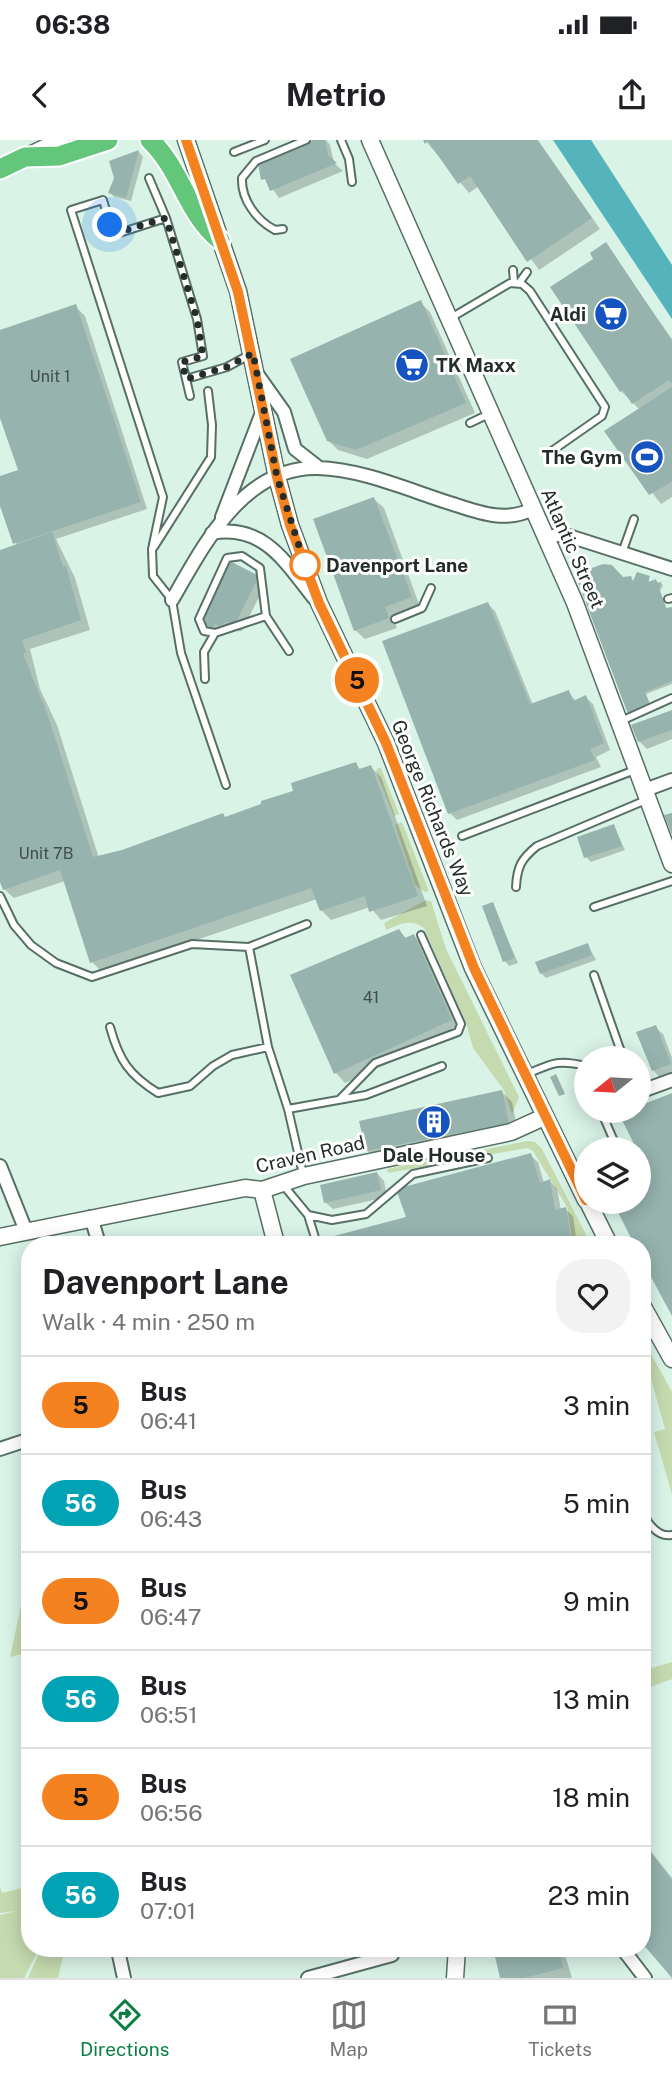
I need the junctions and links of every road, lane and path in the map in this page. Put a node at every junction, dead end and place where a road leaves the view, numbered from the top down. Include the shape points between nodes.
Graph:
1 (40, 140) edge
2 (61, 140) edge
3 (108, 140) edge
4 (150, 140) edge
5 (186, 140) edge
6 (265, 140) edge
7 (306, 140) edge
8 (341, 140) edge
9 (370, 140) edge
10 (234, 152) dead end
11 (24, 157) junction
12 (0, 169) edge
13 (149, 178) dead end
14 (352, 182) dead end
15 (166, 218) junction
16 (283, 229) dead end
17 (220, 240) junction
18 (513, 270) dead end
19 (527, 272) dead end
20 (516, 282) junction
21 (447, 320) junction
22 (253, 353) junction
23 (257, 374) junction
24 (186, 379) junction
25 (208, 391) dead end
26 (190, 396) dead end
27 (264, 409) junction
28 (489, 414) junction
29 (470, 423) dead end
30 (549, 453) dead end
31 (320, 468) junction
32 (277, 477) junction
33 (533, 509) junction
34 (634, 519) dead end
35 (221, 521) junction
36 (212, 533) junction
37 (546, 538) junction
38 (152, 549) junction
39 (622, 553) junction
40 (672, 569) edge
41 (431, 588) dead end
42 (172, 600) junction
43 (319, 603) junction
44 (266, 616) junction
45 (395, 619) dead end
46 (215, 632) junction
47 (289, 651) dead end
48 (205, 679) dead end
49 (672, 698) edge
50 (619, 722) junction
51 (637, 769) junction
52 (672, 780) edge
53 (226, 785) dead end
54 (646, 795) junction
55 (462, 836) dead end
56 (672, 864) edge
57 (672, 881) edge
58 (516, 887) dead end
59 (0, 896) edge
60 (594, 907) dead end
61 (307, 923) dead end
62 (421, 935) dead end
63 (249, 947) junction
64 (594, 975) dead end
65 (110, 1027) dead end
66 (619, 1046) edge
67 (268, 1047) junction
68 (574, 1062) edge
69 (442, 1066) dead end
70 (523, 1075) junction
71 (672, 1080) edge
72 (651, 1088) edge
73 (340, 1099) junction
74 (288, 1110) junction
75 (544, 1117) junction
76 (488, 1158) dead end
77 (0, 1166) edge
78 (304, 1176) junction
79 (574, 1176) edge
80 (281, 1181) junction
81 (262, 1190) junction
82 (594, 1214) edge
83 (308, 1215) junction
84 (91, 1217) junction
85 (26, 1231) junction
86 (97, 1236) edge
87 (274, 1236) edge
88 (315, 1236) edge
89 (605, 1236) edge
90 (0, 1237) edge
91 (651, 1321) edge
92 (672, 1359) edge
93 (21, 1442) edge
94 (0, 1449) edge
95 (651, 1524) edge
96 (672, 1535) edge
97 (119, 1957) edge
98 (385, 1957) edge
99 (457, 1957) edge
100 (628, 1957) edge
101 (124, 1978) edge
102 (308, 1978) edge
103 (456, 1978) edge
104 (645, 1978) edge

1 - 11 highway
2 - 11 street
3 - 11 highway via 60,156
4 - 17 highway via 161,150 203,226
5 - 17 street, George Richards Way
6 - 10 lane
7 - 16 lane via 256,161 242,178 257,216 275,230
8 - 14 lane
9 - 21 street, Atlantic Street
11 - 12 highway
13 - 15 lane
15 - 24 lane via 197,319 203,356 182,362
15 - 38 lane via 113,234 103,200 71,209 163,497
17 - 22 street, George Richards Way
18 - 20 lane
19 - 20 lane
20 - 21 lane
20 - 30 lane via 530,291 605,407 602,416
21 - 28 street, Atlantic Street
22 - 23 street, George Richards Way
22 - 24 lane via 227,367
23 - 27 street, George Richards Way
23 - 31 street via 284,412 295,449
24 - 26 lane
25 - 38 lane via 211,457
27 - 32 street, George Richards Way
27 - 35 street
28 - 29 lane
28 - 33 street, Atlantic Street
31 - 32 street
31 - 33 street via 486,514 515,516
32 - 35 street via 249,493
32 - 43 street, George Richards Way
33 - 37 street, Atlantic Street
34 - 39 lane
35 - 36 street
36 - 42 street
36 - 43 street via 234,531 255,536 282,558
37 - 39 street via 561,534
37 - 50 street, Atlantic Street
38 - 42 lane via 153,576
39 - 40 street
41 - 45 lane via 422,608
42 - 53 lane via 181,653
43 - 70 street, George Richards Way via 386,743 474,968
44 - 46 lane
44 - 46 lane via 260,568 242,556 227,558 199,619 204,631
44 - 47 lane
46 - 48 lane via 204,652
49 - 50 lane
50 - 51 street, Atlantic Street
51 - 54 street, Atlantic Street
51 - 55 lane
52 - 54 street
54 - 56 street, Atlantic Street
54 - 58 lane via 537,846 517,868
57 - 60 lane
59 - 63 lane via 14,925 31,945 56,963 92,977 192,944
61 - 63 lane
62 - 73 lane via 461,1024 458,1032 376,1063
63 - 67 lane
64 - 66 lane
65 - 67 lane via 117,1052 136,1079 158,1093 190,1086 232,1055
67 - 74 lane
68 - 70 lane via 550,1064
69 - 73 lane via 366,1095
70 - 75 street, George Richards Way
71 - 72 street
73 - 74 lane
74 - 78 lane
75 - 78 street, Craven Road via 511,1132
75 - 79 street, George Richards Way
76 - 83 lane via 413,1174 366,1214 332,1220
77 - 85 street
78 - 80 street, Craven Road
80 - 81 street, Craven Road
80 - 83 lane
81 - 84 street, Craven Road via 245,1188
81 - 87 street
82 - 89 street, George Richards Way
83 - 88 lane
84 - 85 street, Craven Road
84 - 86 street
85 - 90 street, Craven Road
91 - 92 street
93 - 94 street
95 - 96 lane via 660,1533
97 - 101 street
98 - 102 street
99 - 103 street
100 - 104 street

